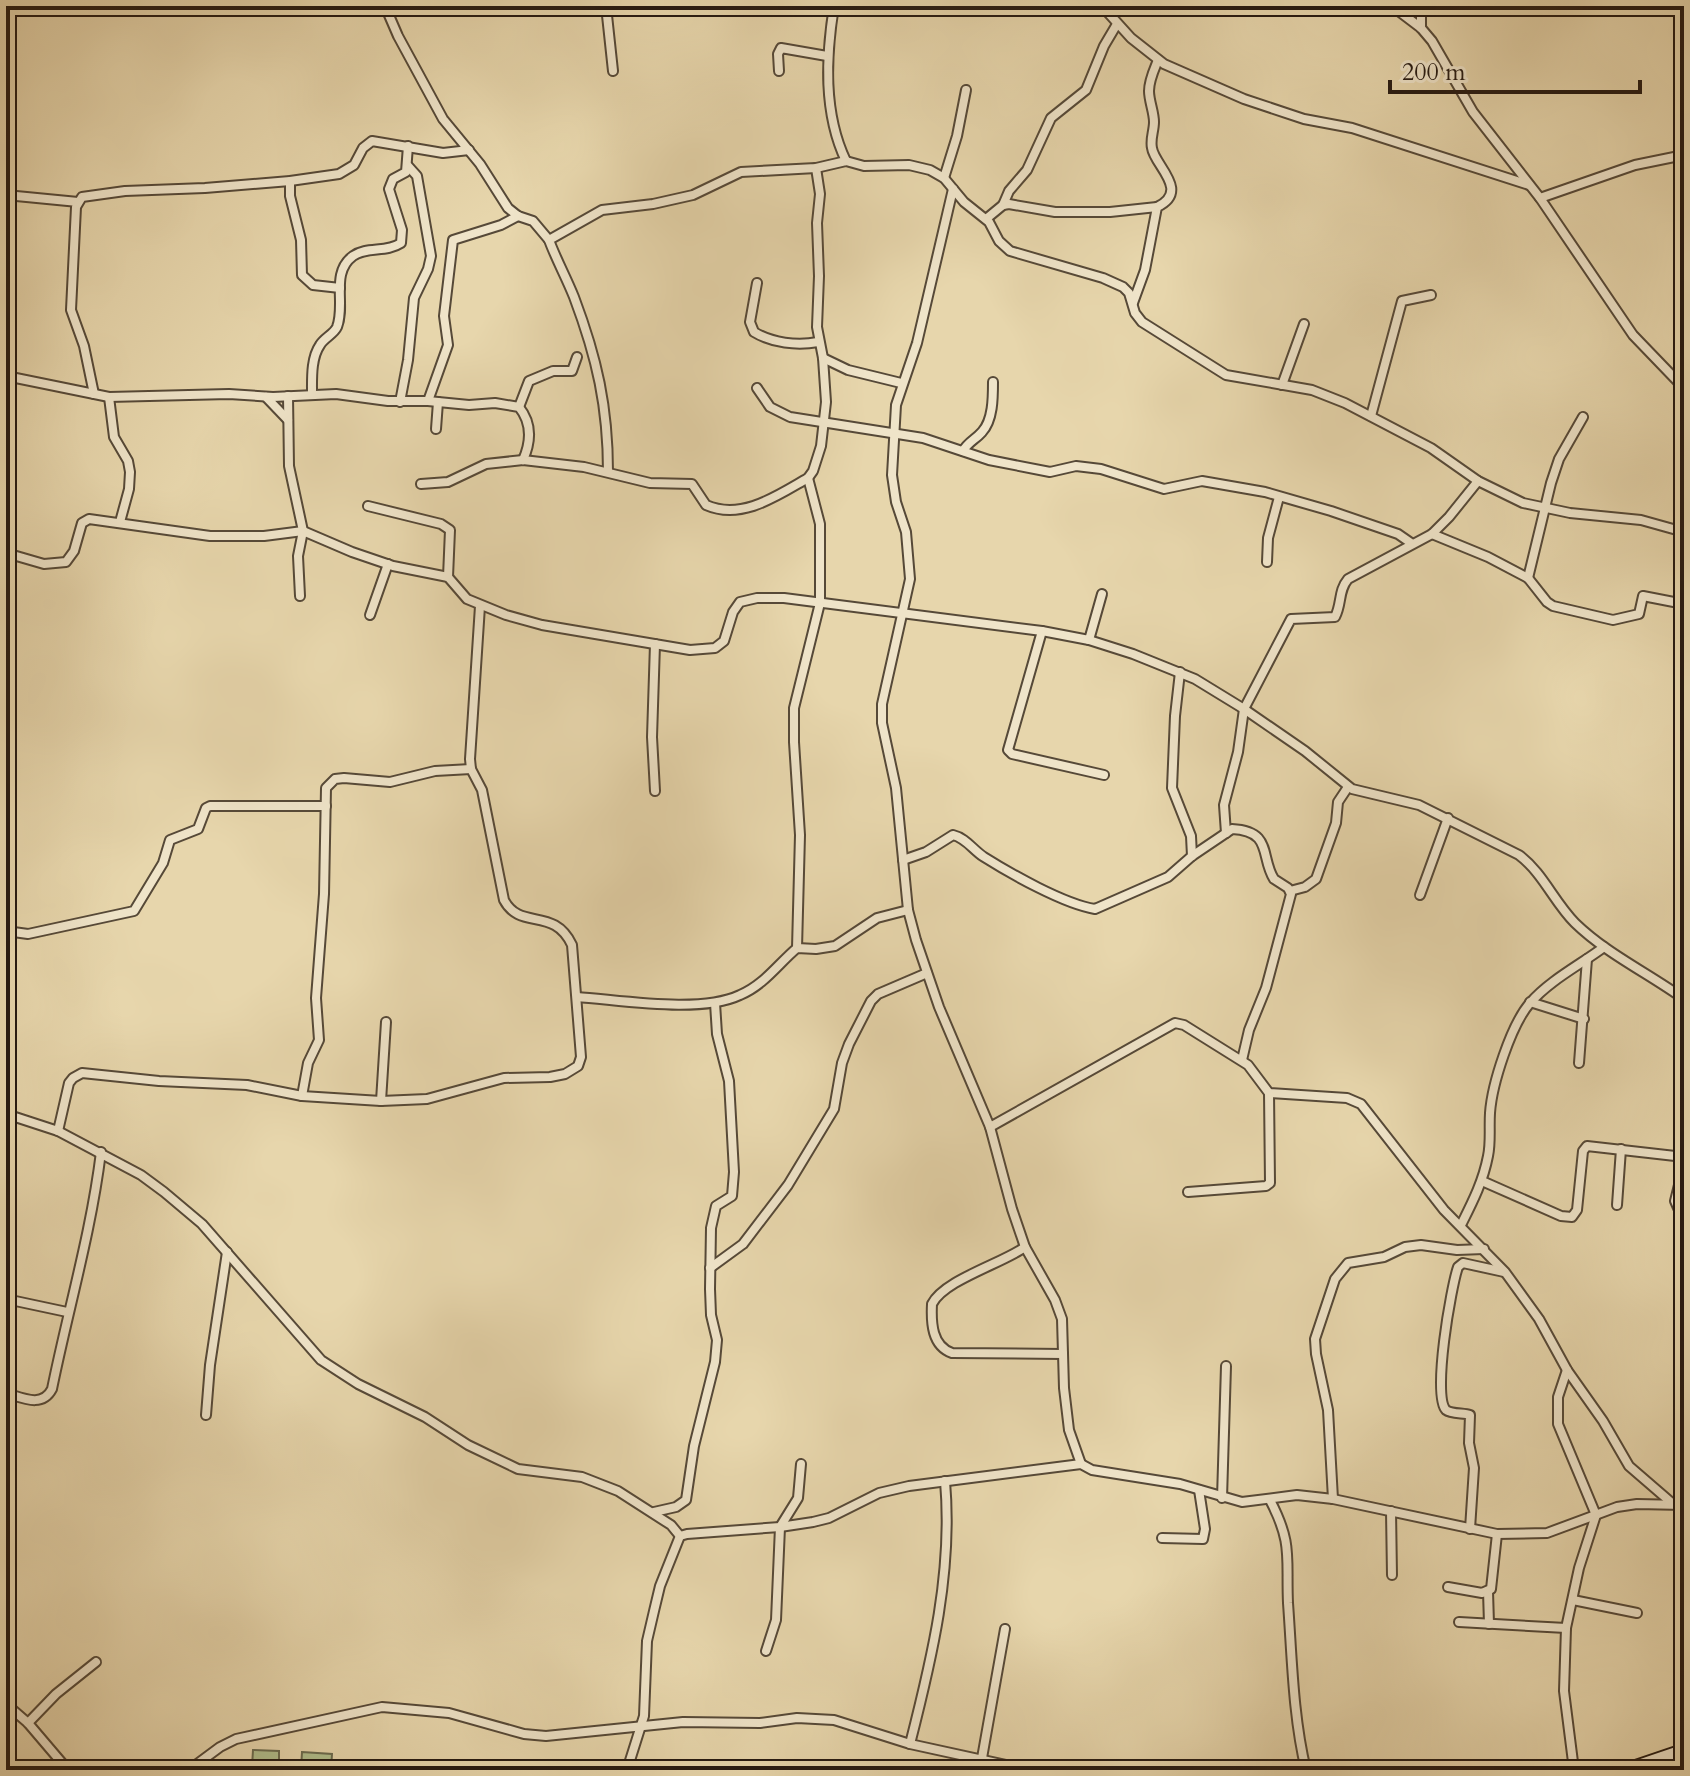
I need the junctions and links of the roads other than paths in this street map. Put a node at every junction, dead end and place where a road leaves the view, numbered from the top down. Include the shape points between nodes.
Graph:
1 (385, 6) edge
2 (606, 6) edge
3 (834, 6) edge
4 (1102, 6) edge
5 (1392, 6) edge
6 (1421, 6) edge
7 (1117, 24) junction
8 (1421, 28) junction
9 (827, 56) junction
10 (1158, 60) junction
11 (613, 71) dead end
12 (779, 71) dead end
13 (966, 90) dead end
14 (408, 146) junction
15 (469, 150) junction
16 (1684, 155) edge
17 (846, 161) junction
18 (408, 166) junction
19 (816, 168) junction
20 (944, 178) junction
21 (290, 181) junction
22 (1529, 185) junction
23 (953, 189) junction
24 (6, 195) edge
25 (1540, 198) junction
26 (78, 202) junction
27 (1003, 205) junction
28 (1157, 207) junction
29 (518, 216) junction
30 (986, 219) junction
31 (549, 240) junction
32 (757, 283) dead end
33 (340, 288) junction
34 (1431, 295) dead end
35 (1133, 303) junction
36 (1304, 324) dead end
37 (818, 342) junction
38 (577, 357) dead end
39 (823, 358) junction
40 (6, 376) edge
41 (993, 382) dead end
42 (901, 383) junction
43 (1282, 385) junction
44 (757, 388) dead end
45 (1684, 388) edge
46 (94, 394) junction
47 (312, 394) junction
48 (266, 396) junction
49 (288, 396) junction
50 (109, 397) junction
51 (433, 401) junction
52 (400, 402) junction
53 (519, 407) junction
54 (1371, 416) junction
55 (1583, 417) dead end
56 (288, 420) junction
57 (823, 424) junction
58 (436, 429) dead end
59 (894, 433) junction
60 (963, 451) junction
61 (523, 460) junction
62 (608, 472) junction
63 (808, 478) junction
64 (1478, 481) junction
65 (421, 484) dead end
66 (1279, 497) junction
67 (368, 506) dead end
68 (1544, 509) junction
69 (120, 522) junction
70 (303, 531) junction
71 (1684, 532) edge
72 (1432, 534) junction
73 (1411, 543) junction
74 (6, 553) edge
75 (1267, 562) dead end
76 (388, 564) junction
77 (448, 577) junction
78 (1528, 578) junction
79 (1102, 594) dead end
80 (300, 596) dead end
81 (820, 603) junction
82 (1684, 604) edge
83 (480, 606) junction
84 (902, 614) junction
85 (370, 615) dead end
86 (1042, 631) junction
87 (1089, 640) junction
88 (655, 644) junction
89 (1180, 672) junction
90 (1244, 709) junction
91 (471, 769) junction
92 (1104, 775) dead end
93 (1348, 787) junction
94 (655, 791) dead end
95 (326, 806) junction
96 (1448, 818) junction
97 (1226, 833) junction
98 (1192, 856) junction
99 (903, 860) junction
100 (1290, 891) junction
101 (1420, 895) dead end
102 (908, 910) junction
103 (6, 931) edge
104 (1604, 947) junction
105 (797, 948) junction
106 (1587, 959) junction
107 (927, 973) junction
108 (577, 997) junction
109 (1684, 999) edge
110 (1530, 1002) junction
111 (715, 1003) junction
112 (1584, 1019) junction
113 (386, 1022) dead end
114 (1242, 1060) junction
115 (1579, 1063) dead end
116 (1269, 1093) junction
117 (302, 1096) junction
118 (381, 1101) junction
119 (6, 1114) edge
120 (990, 1127) junction
121 (58, 1131) junction
122 (1621, 1149) junction
123 (101, 1152) junction
124 (1684, 1157) edge
125 (1684, 1165) edge
126 (1482, 1181) junction
127 (1188, 1192) dead end
128 (1617, 1205) dead end
129 (1684, 1212) edge
130 (1461, 1225) junction
131 (1025, 1247) junction
132 (1484, 1249) junction
133 (227, 1252) junction
134 (710, 1268) junction
135 (1505, 1272) junction
136 (6, 1299) edge
137 (67, 1312) junction
138 (1063, 1354) junction
139 (1226, 1366) dead end
140 (1567, 1370) junction
141 (6, 1393) edge
142 (206, 1415) dead end
143 (801, 1464) dead end
144 (1081, 1464) junction
145 (945, 1481) junction
146 (1199, 1490) junction
147 (1222, 1498) junction
148 (1333, 1499) junction
149 (1270, 1500) junction
150 (1673, 1504) junction
151 (1684, 1505) edge
152 (1391, 1511) junction
153 (654, 1512) junction
154 (1596, 1515) junction
155 (780, 1527) junction
156 (1470, 1529) junction
157 (1497, 1534) junction
158 (680, 1536) junction
159 (1162, 1538) dead end
160 (1392, 1575) dead end
161 (1448, 1587) dead end
162 (1488, 1591) junction
163 (1573, 1600) junction
164 (1637, 1613) dead end
165 (1459, 1622) dead end
166 (1489, 1624) junction
167 (1566, 1628) junction
168 (1005, 1629) dead end
169 (766, 1651) dead end
170 (96, 1662) dead end
171 (6, 1704) edge
172 (28, 1723) junction
173 (642, 1725) junction
174 (1684, 1734) edge
175 (910, 1744) junction
176 (1683, 1751) edge
177 (982, 1758) junction
178 (68, 1770) edge
179 (189, 1770) edge
180 (627, 1770) edge
181 (1029, 1770) edge
182 (1306, 1770) edge
183 (1574, 1770) edge
184 (1625, 1770) edge

1 - 15 street via 443,119
2 - 11 street
3 - 9 street
4 - 7 street
5 - 8 street
6 - 8 street
7 - 10 street
7 - 27 street via 1086,90 1048,123 1027,170
8 - 22 street via 1473,112
9 - 12 street via 781,48
9 - 17 street via 835,130
10 - 22 street via 1270,108 1352,128
10 - 28 street via 1149,92 1152,150 1170,183 1167,200
13 - 20 street
14 - 15 street via 452,154
14 - 18 street
14 - 21 street via 372,141 348,171
15 - 29 street
16 - 25 street via 1635,165
17 - 19 street
17 - 20 street via 909,165
18 - 33 street via 389,189 401,243 352,256
18 - 52 street via 417,176 431,256 414,298
19 - 31 street via 741,172 693,195 591,214
19 - 37 street
20 - 23 street
21 - 26 street via 125,191
21 - 33 street via 302,275 313,285
22 - 25 street
23 - 30 street
23 - 42 street via 924,314
24 - 26 street
25 - 45 street via 1633,335
26 - 46 street via 71,310
27 - 28 street via 1055,212
27 - 30 street
28 - 35 street
29 - 31 street via 533,221
29 - 51 street via 453,240 444,316 448,345
30 - 35 street via 1010,251 1115,282
31 - 62 street via 599,375
32 - 37 street via 750,322 754,332 797,344
33 - 47 street via 337,327 316,353
34 - 54 street via 1402,301
35 - 43 street via 1142,322 1218,372
36 - 43 street
37 - 39 street
38 - 53 street via 572,371 553,371 529,381
39 - 42 street
39 - 57 street
40 - 46 street
41 - 60 street via 985,429
42 - 59 street
43 - 54 street via 1324,394
44 - 57 street via 779,414
46 - 50 street
47 - 49 street
47 - 52 street
48 - 49 street
48 - 50 street
48 - 56 street
49 - 56 street
50 - 69 street via 114,437 130,472
51 - 52 street
51 - 53 street
51 - 58 street
53 - 61 street via 529,426
54 - 64 street
55 - 68 street via 1559,459
56 - 70 street via 289,466
57 - 59 street
57 - 63 street via 818,459
59 - 60 street
59 - 84 street via 892,475 906,532 910,579
60 - 66 street via 1050,472 1088,467 1164,489 1202,481
61 - 62 street
61 - 65 street via 486,464 448,482
62 - 63 street via 650,483 692,484 706,505 725,509 759,505
63 - 81 street via 820,524
64 - 68 street
64 - 72 street
66 - 73 street via 1398,534
66 - 75 street
67 - 77 street via 450,530
68 - 71 street via 1641,520
68 - 78 street
69 - 70 street via 210,536
69 - 74 street via 85,520 70,560 60,564
70 - 76 street
70 - 80 street
72 - 73 street
72 - 78 street
73 - 90 street via 1348,579 1340,590 1335,617 1291,619
76 - 77 street
76 - 85 street
77 - 83 street
78 - 82 street via 1553,606 1613,620 1639,614 1643,596
79 - 87 street
81 - 84 street
81 - 88 street via 748,599 735,608 729,633 715,648
81 - 105 street via 794,708 800,835
83 - 88 street via 542,625
83 - 91 street
84 - 86 street
84 - 99 street via 882,723
86 - 87 street
86 - 92 street via 1008,750
87 - 89 street
88 - 94 street
89 - 90 street
89 - 98 street via 1172,788 1191,836
90 - 93 street
90 - 97 street via 1224,805
91 - 95 street via 390,782 335,779 326,788
91 - 108 street via 482,790 504,900 513,913 563,930 572,945
93 - 96 street
93 - 100 street via 1337,805 1316,879
95 - 103 street via 210,806 198,829 170,840 163,863 134,911 28,934
95 - 117 street via 316,998 319,1040
96 - 101 street
96 - 104 street via 1531,864 1566,913
97 - 98 street
97 - 100 street via 1251,832 1265,849 1274,879
98 - 99 street via 1168,877 1095,909 1018,876 953,835
99 - 102 street
100 - 114 street
102 - 105 street via 877,918 835,946
102 - 107 street
104 - 106 street
104 - 109 street
105 - 111 street via 764,981
106 - 110 street
106 - 112 street
107 - 120 street
107 - 134 street via 871,1001 842,1063 834,1109 788,1185 743,1244
108 - 111 street
108 - 118 street via 581,1057 565,1074 504,1078 427,1099
110 - 112 street
110 - 126 street via 1495,1083
111 - 134 street via 729,1081 734,1172 732,1196 716,1206
112 - 115 street
113 - 118 street
114 - 116 street
114 - 120 street via 1175,1023
116 - 127 street via 1270,1183
116 - 130 street via 1347,1098 1361,1104
117 - 118 street
117 - 121 street via 247,1085 82,1073 69,1083
119 - 121 street
120 - 131 street
121 - 123 street
122 - 124 street
122 - 126 street via 1584,1148 1572,1217
122 - 128 street
123 - 133 street via 164,1192
123 - 137 street via 93,1215
125 - 129 street via 1675,1201
126 - 130 street
130 - 132 street
131 - 138 street via 1062,1319
131 - 138 street via 943,1291 932,1304 934,1333 942,1349 952,1353
132 - 135 street
132 - 148 street via 1405,1247 1348,1263 1335,1279 1315,1339 1326,1392
133 - 142 street
133 - 153 street via 321,1360 358,1384 518,1469 582,1477
134 - 153 street via 715,1362 686,1500
135 - 140 street
135 - 156 street via 1476,1264 1458,1267 1442,1359 1445,1408 1470,1415
136 - 137 street
137 - 141 street via 50,1394 37,1401
138 - 144 street via 1069,1430
139 - 147 street
140 - 150 street via 1629,1466
140 - 154 street via 1558,1397 1558,1424
143 - 155 street via 798,1498
144 - 145 street
144 - 146 street
145 - 155 street via 879,1493 829,1518
145 - 175 street via 948,1536 939,1621
146 - 147 street
146 - 159 street via 1203,1539
147 - 149 street
148 - 149 street via 1297,1495
148 - 152 street
149 - 182 street via 1289,1552 1290,1630
150 - 151 street
150 - 154 street via 1637,1504
152 - 156 street
152 - 160 street
153 - 158 street
154 - 157 street via 1547,1533
154 - 163 street
155 - 158 street
155 - 169 street via 776,1620
156 - 157 street
157 - 162 street
158 - 173 street via 660,1586 647,1641
161 - 162 street
162 - 166 street
163 - 164 street
163 - 167 street
165 - 166 street
166 - 167 street
167 - 183 street via 1564,1691
168 - 177 street
170 - 172 street
171 - 172 street
172 - 178 street
173 - 175 street via 834,1720
173 - 179 street via 546,1736 449,1713 382,1707 236,1739
173 - 180 street
174 - 176 street
175 - 177 street
176 - 184 main road
177 - 181 street

